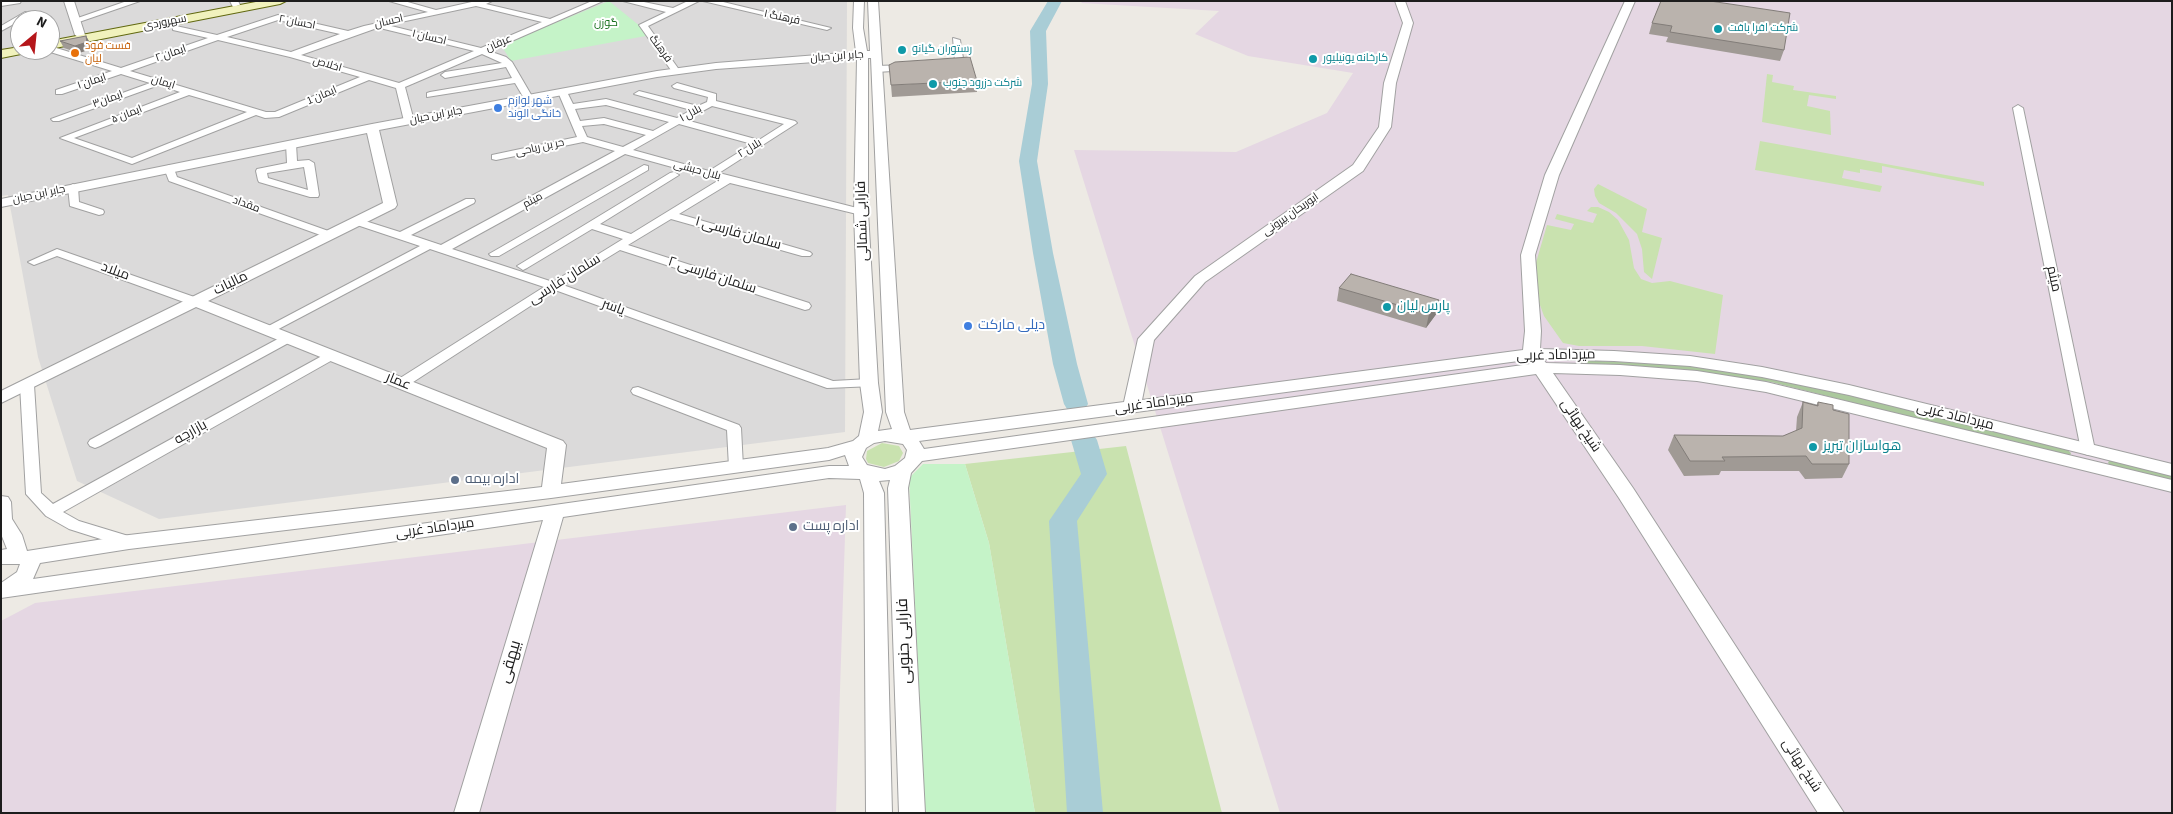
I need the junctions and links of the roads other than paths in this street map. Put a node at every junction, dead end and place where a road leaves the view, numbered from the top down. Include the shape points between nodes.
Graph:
1 (17, 1) edge
2 (69, 1) edge
3 (136, 1) edge
4 (258, 1) edge
5 (280, 1) edge
6 (392, 1) edge
7 (488, 1) edge
8 (599, 1) edge
9 (627, 1) edge
10 (695, 1) edge
11 (707, 1) edge
12 (859, 1) edge
13 (873, 1) edge
14 (1400, 1) edge
15 (1630, 1) edge
16 (235, 3) edge
17 (1, 4) edge
18 (477, 4) junction
19 (674, 11) junction
20 (437, 12) junction
21 (76, 20) junction
22 (551, 22) junction
23 (376, 25) junction
24 (176, 28) dead end
25 (827, 28) dead end
26 (80, 34) junction
27 (348, 34) junction
28 (219, 37) junction
29 (60, 38) edge
30 (956, 40) dead end
31 (60, 43) edge
32 (482, 51) junction
33 (60, 52) edge
34 (292, 55) junction
35 (868, 55) junction
36 (509, 64) junction
37 (941, 66) edge
38 (913, 67) edge
39 (124, 70) junction
40 (876, 70) junction
41 (676, 71) junction
42 (445, 75) dead end
43 (368, 77) junction
44 (518, 80) junction
45 (160, 82) junction
46 (400, 86) junction
47 (677, 86) dead end
48 (190, 91) junction
49 (59, 92) dead end
50 (563, 92) junction
51 (639, 94) dead end
52 (430, 95) dead end
53 (528, 98) junction
54 (711, 103) junction
55 (569, 107) junction
56 (2018, 108) dead end
57 (699, 110) junction
58 (256, 112) junction
59 (276, 115) joint
60 (56, 119) dead end
61 (409, 121) junction
62 (677, 122) junction
63 (792, 123) joint
64 (577, 124) junction
65 (372, 128) junction
66 (655, 134) junction
67 (583, 139) junction
68 (760, 143) junction
69 (291, 144) junction
70 (625, 151) junction
71 (496, 157) dead end
72 (292, 165) junction
73 (169, 168) junction
74 (644, 168) dead end
75 (674, 175) dead end
76 (709, 175) junction
77 (728, 180) junction
78 (73, 187) junction
79 (594, 196) junction
80 (470, 202) dead end
81 (1, 203) edge
82 (625, 205) junction
83 (99, 212) dead end
84 (860, 212) junction
85 (670, 215) junction
86 (358, 222) junction
87 (548, 224) junction
88 (591, 225) junction
89 (578, 233) junction
90 (330, 235) junction
91 (401, 236) junction
92 (632, 238) junction
93 (428, 246) junction
94 (619, 246) junction
95 (440, 250) junction
96 (494, 254) dead end
97 (806, 254) dead end
98 (34, 262) dead end
99 (523, 266) dead end
100 (554, 286) junction
101 (196, 302) junction
102 (806, 306) dead end
103 (267, 330) junction
104 (288, 338) junction
105 (331, 355) junction
106 (1536, 361) junction
107 (402, 383) junction
108 (869, 383) junction
109 (27, 385) junction
110 (638, 391) dead end
111 (1, 398) edge
112 (1135, 415) junction
113 (903, 437) junction
114 (864, 442) junction
115 (94, 443) dead end
116 (2088, 450) junction
117 (909, 463) junction
118 (736, 467) junction
119 (2172, 470) edge
120 (867, 473) junction
121 (2172, 486) edge
122 (1, 502) edge
123 (553, 502) junction
124 (51, 512) junction
125 (129, 542) junction
126 (16, 557) edge
127 (3, 592) edge
128 (464, 812) edge
129 (879, 813) edge
130 (912, 813) edge
131 (1832, 813) edge

1 - 17 street
2 - 21 street
3 - 21 street
4 - 16 main road, سهروردی
5 - 31 main road, سهروردی
6 - 20 street
7 - 18 street, احسان
8 - 22 street, عرفان
9 - 19 street
10 - 19 street, فرهنگ
11 - 25 street, فرهنگ ۱
12 - 35 street, فارابی شمالی via 858,28
13 - 35 street, فارابی شمالی
14 - 112 street, ابوریحان بیرونی via 1408,23 1390,83 1386,127 1358,168 1200,279 1146,339
15 - 106 street via 1552,175 1528,255
16 - 26 main road, سهروردی
18 - 20 street, احسان
18 - 22 street
19 - 41 street, فرهنگ via 643,25
20 - 23 street, احسان
21 - 26 street
22 - 32 street, عرفان
23 - 27 street, احسان
23 - 32 street, احسان ۱
24 - 28 street, اخلاص
26 - 29 main road, سهروردی
27 - 28 street, احسان ۲ via 278,17
27 - 34 street, احسان
28 - 34 street, اخلاص
28 - 39 street, ایمان ۲
30 - 37 street via 960,64
32 - 36 street, احسان ۱
32 - 46 street, عرفان
33 - 39 street, ایمان
34 - 43 street, اخلاص
35 - 40 street, فارابی شمالی
35 - 41 street, جابر ابن حیان
35 - 84 street, فارابی شمالی
36 - 42 street
36 - 44 street
38 - 40 street
39 - 45 street, ایمان
39 - 49 street, ایمان ۱
40 - 113 street, فارابی شمالی via 895,412
41 - 50 street, جابر ابن حیان
43 - 46 street, اخلاص
43 - 59 street, ایمان 1
44 - 52 street
44 - 53 street
45 - 48 street, ایمان
45 - 60 street, ایمان۳
46 - 61 street
47 - 54 street via 713,96
48 - 58 street, ایمان
48 - 58 street, ایمان ۵ via 65,138 132,161
50 - 53 street, جابر ابن حیان
50 - 55 street
51 - 57 street
53 - 61 street, جابر ابن حیان
54 - 57 street, بلال ۱
54 - 63 street, بلال ۱
55 - 62 street via 606,102
55 - 64 street
56 - 116 street, میثم
57 - 62 street, بلال ۱
58 - 59 street, ایمان
61 - 65 street, جابر ابن حیان
62 - 66 street, بلال ۱
62 - 68 street
63 - 68 street, بلال ۲
64 - 66 street via 604,120
64 - 67 street
65 - 69 street, جابر ابن حیان
65 - 86 street, مالیات via 390,205
66 - 70 street, بلال ۱
67 - 70 street, بلال حبشی
67 - 71 street, حر بن ریاحی
68 - 76 street, بلال ۲
69 - 72 street
69 - 73 street, جابر ابن حیان
70 - 76 street, بلال حبشی
70 - 95 street, میثم
72 - 72 street via 309,163 314,195 263,180 261,172
73 - 78 street, جابر ابن حیان
73 - 90 street, مقداد via 173,178
74 - 79 street
75 - 82 street
76 - 77 street, بلال حبشی
77 - 84 street, بلال حبشی
77 - 85 street, سلمان فارسی
78 - 81 street, جابر ابن حیان
78 - 83 street via 74,204
79 - 82 street
79 - 87 street
80 - 91 street
82 - 88 street
84 - 108 street, فارابی شمالی
85 - 92 street, سلمان فارسی
85 - 97 street, سلمان فارسی ۱
86 - 90 street, مالیات
86 - 91 street, یاسر
87 - 89 street
87 - 96 street
88 - 89 street
88 - 92 street
89 - 99 street
90 - 101 street, مالیات
91 - 93 street, یاسر
92 - 94 street, سلمان فارسی
93 - 95 street, یاسر
93 - 103 street
94 - 100 street, سلمان فارسی
94 - 102 street, سلمان فارسی ۲
95 - 100 street, یاسر
98 - 101 street, میلاد via 57,252
100 - 107 street, سلمان فارسی
100 - 108 street, یاسر via 832,385
101 - 103 street, عمار
101 - 109 street, مالیات
103 - 104 street, عمار
104 - 105 street, عمار
104 - 115 street
105 - 107 street, عمار
105 - 124 street, بازارچه
106 - 112 street, میرداماد غربی
106 - 116 street, میرداماد غربی via 1614,356 1690,361 1762,372 1850,390
106 - 121 street, میرداماد غربی via 1696,376 1766,387
106 - 131 street, شیخ بهائی via 1626,493
107 - 123 street, عمار via 557,445
108 - 114 street, فارابی شمالی via 873,412
109 - 111 street, مالیات
109 - 124 street via 34,494
110 - 118 street via 734,428
112 - 113 street, میرداماد غربی
112 - 117 street, میرداماد غربی
113 - 114 street via 885,435
113 - 117 street via 914,445
114 - 118 street, میرداماد غربی via 829,454
114 - 120 street via 853,458 855,464
116 - 119 street, میرداماد غربی
117 - 120 street via 884,475
117 - 130 street, فارابی جنوبی via 898,488
118 - 123 street, میرداماد غربی
120 - 123 street, میرداماد غربی via 829,472
120 - 129 street, فارابی جنوبی via 874,493
122 - 126 street via 2,520 12,535
123 - 125 street, میرداماد غربی
123 - 127 street, میرداماد غربی
123 - 128 street, بیهقی
124 - 125 street via 74,525
125 - 126 street, میرداماد غربی
126 - 127 street via 30,563 29,569 16,584

